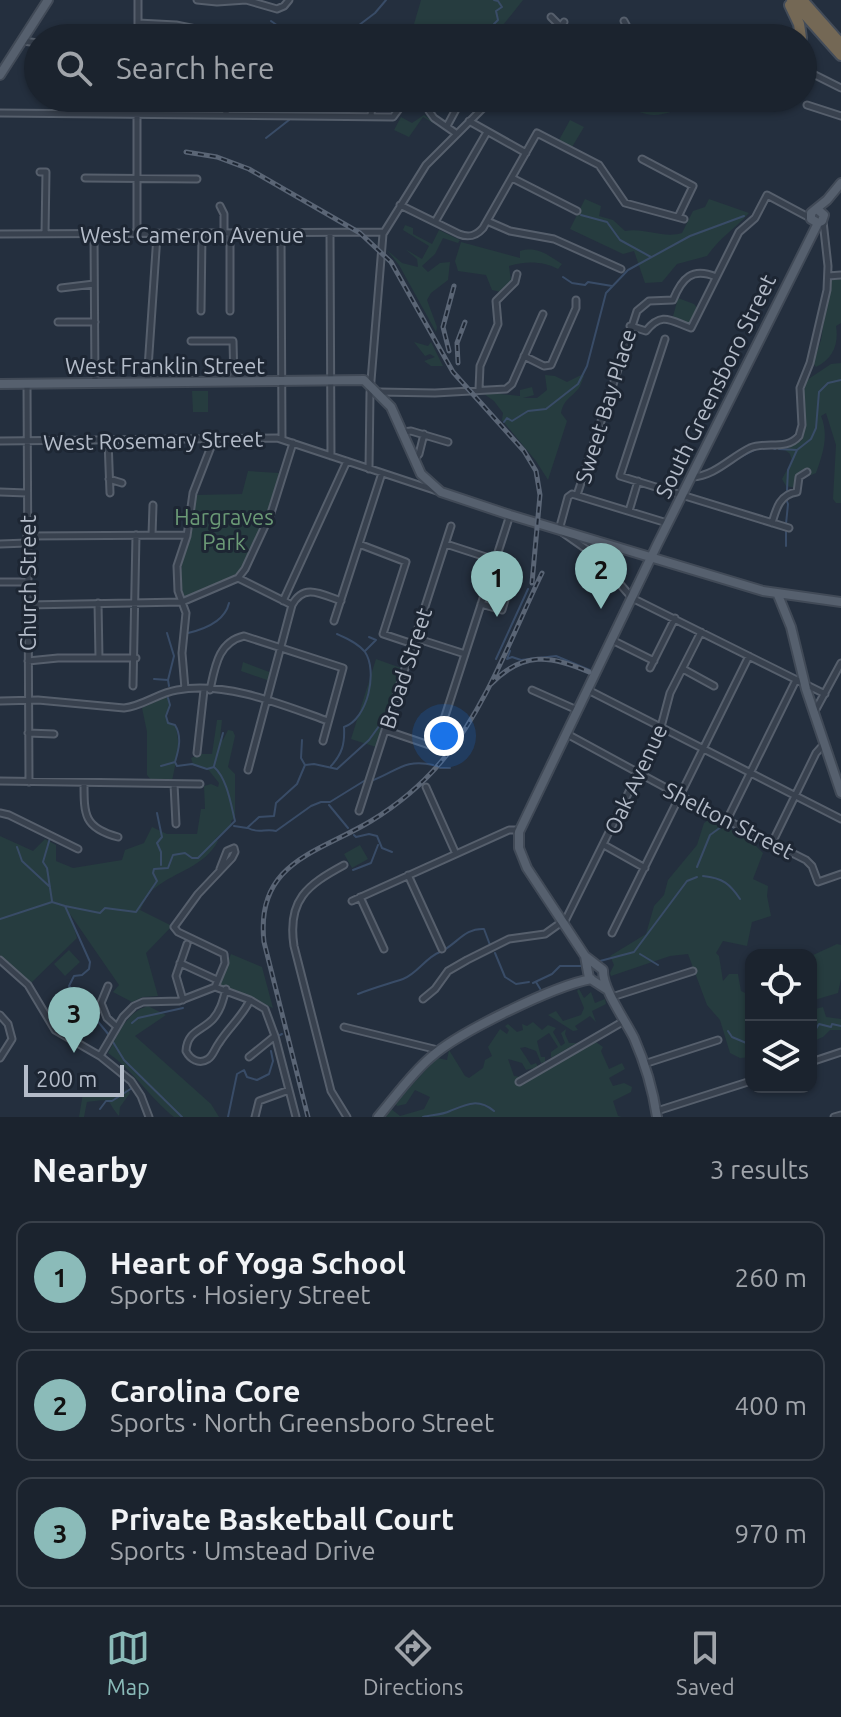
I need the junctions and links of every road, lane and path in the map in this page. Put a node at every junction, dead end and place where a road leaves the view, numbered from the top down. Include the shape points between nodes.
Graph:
1 (48, 0) edge
2 (138, 0) edge
3 (197, 0) edge
4 (289, 0) edge
5 (796, 0) edge
6 (551, 17) dead end
7 (624, 21) dead end
8 (138, 23) joint
9 (33, 24) edge
10 (157, 24) edge
11 (562, 24) edge
12 (626, 24) edge
13 (799, 24) edge
14 (816, 24) edge
15 (817, 26) edge
16 (841, 33) edge
17 (23, 41) edge
18 (841, 44) edge
19 (841, 55) edge
20 (0, 75) edge
21 (817, 76) edge
22 (841, 88) edge
23 (817, 108) edge
24 (371, 112) edge
25 (397, 112) edge
26 (430, 112) edge
27 (454, 112) edge
28 (481, 112) edge
29 (0, 113) edge
30 (137, 114) junction
31 (226, 115) joint
32 (371, 115) junction
33 (841, 116) edge
34 (469, 121) junction
35 (447, 126) junction
36 (487, 132) junction
37 (457, 134) junction
38 (526, 153) junction
39 (642, 159) dead end
40 (40, 172) dead end
41 (85, 178) dead end
42 (512, 178) junction
43 (136, 179) junction
44 (197, 179) dead end
45 (841, 183) edge
46 (400, 205) junction
47 (220, 206) dead end
48 (577, 211) dead end
49 (817, 218) junction
50 (487, 221) junction
51 (435, 222) junction
52 (384, 232) junction
53 (330, 233) junction
54 (0, 234) edge
55 (45, 234) junction
56 (137, 234) junction
57 (202, 234) junction
58 (227, 234) junction
59 (281, 234) junction
60 (94, 235) junction
61 (157, 235) junction
62 (621, 269) dead end
63 (517, 274) dead end
64 (841, 275) edge
65 (828, 276) junction
66 (716, 277) junction
67 (94, 284) junction
68 (61, 288) dead end
69 (576, 300) dead end
70 (201, 311) dead end
71 (230, 311) dead end
72 (543, 314) dead end
73 (58, 322) dead end
74 (95, 322) junction
75 (630, 326) junction
76 (665, 339) dead end
77 (191, 341) dead end
78 (524, 356) junction
79 (331, 381) junction
80 (234, 382) junction
81 (282, 382) junction
82 (95, 383) junction
83 (147, 383) junction
84 (0, 384) edge
85 (27, 384) junction
86 (479, 389) junction
87 (374, 390) junction
88 (402, 432) junction
89 (424, 434) junction
90 (214, 439) junction
91 (282, 439) junction
92 (108, 440) junction
93 (0, 441) edge
94 (26, 441) junction
95 (448, 442) dead end
96 (293, 443) junction
97 (331, 456) junction
98 (414, 459) junction
99 (347, 461) junction
100 (369, 469) junction
101 (807, 472) dead end
102 (382, 473) junction
103 (691, 477) junction
104 (109, 479) junction
105 (638, 481) junction
106 (122, 483) dead end
107 (0, 492) edge
108 (441, 492) junction
109 (27, 493) junction
110 (110, 493) dead end
111 (577, 495) junction
112 (681, 496) junction
113 (153, 505) dead end
114 (629, 511) junction
115 (510, 515) junction
116 (668, 523) junction
117 (772, 523) junction
118 (451, 526) dead end
119 (789, 528) dead end
120 (559, 530) junction
121 (136, 535) junction
122 (152, 535) junction
123 (187, 535) junction
124 (27, 536) junction
125 (27, 543) junction
126 (0, 544) edge
127 (359, 544) junction
128 (446, 544) junction
129 (652, 557) junction
130 (495, 560) junction
131 (238, 578) junction
132 (0, 582) edge
133 (27, 582) junction
134 (508, 590) dead end
135 (778, 595) junction
136 (632, 598) junction
137 (283, 601) junction
138 (341, 601) junction
139 (182, 602) junction
140 (841, 602) edge
141 (98, 603) junction
142 (136, 603) junction
143 (481, 604) junction
144 (28, 605) junction
145 (292, 605) junction
146 (675, 618) junction
147 (334, 621) dead end
148 (701, 632) junction
149 (612, 640) junction
150 (414, 641) junction
151 (281, 648) junction
152 (465, 654) junction
153 (749, 656) junction
154 (99, 658) junction
155 (136, 658) junction
156 (28, 661) junction
157 (654, 661) junction
158 (841, 663) edge
159 (650, 668) dead end
160 (801, 668) junction
161 (683, 669) junction
162 (789, 676) junction
163 (796, 680) junction
164 (805, 684) junction
165 (133, 686) dead end
166 (714, 686) dead end
167 (185, 689) junction
168 (207, 690) junction
169 (532, 690) dead end
170 (588, 690) junction
171 (825, 694) junction
172 (267, 699) junction
173 (0, 701) edge
174 (28, 701) junction
175 (578, 710) junction
176 (814, 712) junction
177 (328, 721) junction
178 (661, 727) junction
179 (385, 730) junction
180 (28, 733) junction
181 (566, 733) junction
182 (54, 734) dead end
183 (323, 741) dead end
184 (824, 744) junction
185 (703, 749) junction
186 (197, 753) dead end
187 (831, 764) junction
188 (841, 767) edge
189 (248, 770) dead end
190 (639, 773) junction
191 (750, 773) junction
192 (0, 781) edge
193 (29, 782) junction
194 (84, 783) junction
195 (174, 784) junction
196 (200, 784) dead end
197 (426, 787) dead end
198 (841, 793) edge
199 (794, 795) junction
200 (680, 796) junction
201 (359, 811) dead end
202 (0, 813) edge
203 (841, 819) edge
204 (727, 820) junction
205 (176, 824) dead end
206 (519, 830) junction
207 (118, 837) dead end
208 (772, 843) junction
209 (604, 845) junction
210 (78, 849) dead end
211 (456, 854) junction
212 (344, 865) dead end
213 (645, 868) junction
214 (220, 869) dead end
215 (841, 874) edge
216 (408, 875) junction
217 (360, 897) junction
218 (352, 901) dead end
219 (562, 923) junction
220 (612, 933) dead end
221 (187, 944) dead end
222 (384, 949) dead end
223 (442, 949) dead end
224 (585, 956) junction
225 (0, 960) edge
226 (180, 963) junction
227 (693, 971) dead end
228 (593, 976) junction
229 (216, 984) junction
230 (108, 986) dead end
231 (226, 989) junction
232 (609, 993) junction
233 (423, 999) dead end
234 (183, 1000) junction
235 (250, 1000) junction
236 (0, 1015) edge
237 (625, 1020) junction
238 (117, 1027) junction
239 (344, 1027) dead end
240 (275, 1036) junction
241 (718, 1040) dead end
242 (439, 1051) junction
243 (841, 1052) edge
244 (100, 1056) junction
245 (249, 1057) dead end
246 (0, 1058) edge
247 (817, 1060) edge
248 (644, 1064) junction
249 (519, 1082) dead end
250 (745, 1083) edge
251 (289, 1090) junction
252 (657, 1114) edge
253 (841, 1115) edge
254 (149, 1117) edge
255 (255, 1117) edge
256 (296, 1117) edge
257 (347, 1117) edge
258 (378, 1117) edge
259 (834, 1117) edge

1 - 9 main road
2 - 8 street
3 - 4 street via 246,0 277,9
5 - 13 highway
5 - 14 highway
5 - 16 highway
5 - 18 highway
6 - 11 street
7 - 12 street
8 - 10 street
15 - 19 highway
17 - 20 main road
21 - 22 street
23 - 33 street
24 - 32 street
25 - 32 street via 393,117
26 - 35 street
27 - 35 street
28 - 34 street
29 - 30 street
30 - 31 street
30 - 43 street
31 - 32 street
34 - 36 street
34 - 37 street
35 - 37 street
36 - 38 street
36 - 51 street
37 - 46 street via 423,168
38 - 39 street via 537,133 599,165 625,203 681,218 693,186
38 - 42 street
40 - 55 street via 46,172
41 - 43 street
42 - 48 street
42 - 50 street
43 - 44 street
43 - 56 street
45 - 49 main road, South Greensboro Street
46 - 51 street
46 - 52 street
47 - 58 street
49 - 65 street
49 - 66 street via 767,195 755,218 739,232
49 - 103 main road, South Greensboro Street
50 - 51 street via 479,233 466,236
50 - 62 street via 554,239
52 - 53 street, West Cameron Avenue
52 - 87 street
53 - 59 street, West Cameron Avenue
53 - 79 street
54 - 55 street, West Cameron Avenue
55 - 60 street, West Cameron Avenue
56 - 60 street, West Cameron Avenue
56 - 61 street, West Cameron Avenue
57 - 58 street, West Cameron Avenue
57 - 61 street, West Cameron Avenue
57 - 70 street
58 - 59 street, West Cameron Avenue
58 - 71 street
59 - 81 street
60 - 67 street
61 - 83 street
63 - 86 street via 496,301 498,324 480,366
64 - 65 street
65 - 103 street via 817,339 800,388 799,436 785,445 754,447 708,474
66 - 75 street, Sweet Bay Place via 702,272 686,276 673,300 642,304
66 - 75 street via 691,328 660,318 646,331
67 - 68 street
67 - 74 street
69 - 78 street via 549,367
72 - 78 street
73 - 74 street
74 - 82 street
75 - 111 street, Sweet Bay Place
76 - 105 street via 620,476
77 - 80 street via 233,341
78 - 86 street via 506,389
79 - 81 main road, West Franklin Street
79 - 87 main road, West Franklin Street
79 - 97 street
80 - 81 main road, West Franklin Street
80 - 83 main road, West Franklin Street
81 - 91 street
82 - 83 main road, West Franklin Street
82 - 85 main road, West Franklin Street
84 - 85 main road, West Franklin Street
85 - 94 street, Church Street
86 - 87 street
87 - 88 main road via 391,407
87 - 100 street
88 - 89 street
88 - 98 main road
89 - 95 street
89 - 98 street
90 - 91 street, West Rosemary Street
90 - 92 street, West Rosemary Street
90 - 123 street via 192,499
91 - 96 street, West Rosemary Street
92 - 94 street, West Rosemary Street
92 - 104 street
93 - 94 street, West Rosemary Street
94 - 109 street, Church Street
96 - 97 street, West Rosemary Street
96 - 131 street via 271,513
97 - 99 street, West Rosemary Street
98 - 108 main road via 426,481
99 - 100 street, West Rosemary Street
99 - 137 street
100 - 102 street, West Rosemary Street
101 - 117 street via 799,477 797,492 782,499
102 - 108 street, West Rosemary Street
102 - 127 street
103 - 112 main road, South Greensboro Street
104 - 106 street
104 - 110 street
105 - 112 street
105 - 114 street
107 - 109 street
108 - 115 main road
109 - 124 street, Church Street
111 - 114 street
111 - 120 street, Sweet Bay Place via 569,496
112 - 116 main road, South Greensboro Street
112 - 117 street
113 - 122 street
114 - 116 street
115 - 120 main road
115 - 130 street
116 - 129 main road, South Greensboro Street
117 - 119 street
118 - 128 street, Broad Street
120 - 129 main road
120 - 136 street via 596,556
121 - 122 street
121 - 124 street
121 - 142 street
122 - 123 street
123 - 139 street via 177,575
124 - 125 street, Church Street
125 - 126 street
125 - 133 street, Church Street
127 - 138 street
127 - 150 street via 406,562 383,634
128 - 130 street
128 - 150 street, Broad Street
129 - 135 main road
129 - 136 main road, South Greensboro Street
130 - 143 street
131 - 137 street
131 - 139 street
132 - 133 street
133 - 144 street, Church Street
134 - 143 street via 502,610
135 - 140 main road
135 - 160 main road
136 - 146 street
136 - 149 main road, South Greensboro Street
137 - 145 street
138 - 145 street via 310,590
138 - 147 street
139 - 142 street
139 - 167 street
141 - 142 street
141 - 144 street
141 - 154 street
142 - 155 street
143 - 152 street
144 - 156 street, Church Street
145 - 151 street
146 - 148 street
146 - 157 street
148 - 153 street
148 - 161 street, Oak Avenue
149 - 157 street
149 - 170 main road, South Greensboro Street
150 - 152 street
150 - 179 street, Broad Street
151 - 168 street via 244,636 230,642
151 - 172 street
151 - 177 street via 343,668
152 - 179 street via 435,747
153 - 162 street
153 - 185 street
154 - 155 street
154 - 156 street
155 - 165 street
156 - 174 street, Church Street
157 - 159 street
158 - 171 street
160 - 162 street
160 - 164 main road
161 - 166 street
161 - 178 street, Oak Avenue
162 - 163 street
163 - 164 street
163 - 191 street
164 - 171 street
164 - 176 main road
167 - 168 street
167 - 174 street via 124,708
168 - 172 street
168 - 186 street
169 - 175 street
170 - 175 main road, South Greensboro Street
170 - 178 street
171 - 176 street
172 - 177 street
172 - 189 street
173 - 174 street
174 - 180 street, Church Street
175 - 181 main road, South Greensboro Street
176 - 184 main road
177 - 183 street
178 - 185 street
178 - 190 street, Oak Avenue
179 - 201 street, Broad Street
180 - 182 street
180 - 193 street, Church Street
181 - 190 street, Shelton Street
181 - 206 main road, South Greensboro Street
184 - 187 main road
184 - 199 street
185 - 191 street
185 - 200 street
187 - 188 street
187 - 198 main road
190 - 200 street, Shelton Street
190 - 209 street, Oak Avenue
191 - 199 street
191 - 204 street
192 - 193 street
193 - 194 street
194 - 195 street
194 - 207 street via 86,816 98,830
195 - 196 street
195 - 205 street
197 - 211 street
199 - 203 street
199 - 208 street
200 - 204 street, Shelton Street
200 - 213 street
202 - 210 street
204 - 208 street, Shelton Street
206 - 211 street
206 - 219 main road via 524,861
208 - 215 street, Shelton Street via 810,863 818,882
209 - 213 street
209 - 219 street, Oak Avenue
211 - 216 street
212 - 257 street via 304,893 292,930 331,1091
213 - 220 street
214 - 229 street via 174,927 224,954
216 - 217 street
216 - 223 street
217 - 218 street
217 - 222 street
219 - 224 main road
219 - 233 street via 540,936 509,939 467,960 448,971
221 - 226 street
224 - 228 main road
224 - 228 main road via 597,965
225 - 244 street via 33,992 52,1028
226 - 229 street
226 - 234 street via 176,980
227 - 232 street
228 - 232 main road
228 - 242 main road
229 - 231 street
229 - 234 street
230 - 238 street via 102,1008
231 - 235 street
231 - 235 street via 216,1016 186,1043 194,1060 210,1057
232 - 237 main road
234 - 238 street via 138,1004
235 - 240 street via 265,1009
236 - 246 street via 12,1039
237 - 248 main road
237 - 249 street
238 - 244 street
239 - 242 street
240 - 245 street
240 - 251 street
241 - 248 street
242 - 258 main road
243 - 247 street
244 - 254 street via 131,1081
248 - 252 main road
250 - 252 street
251 - 255 street via 259,1101
251 - 256 street
253 - 259 street

